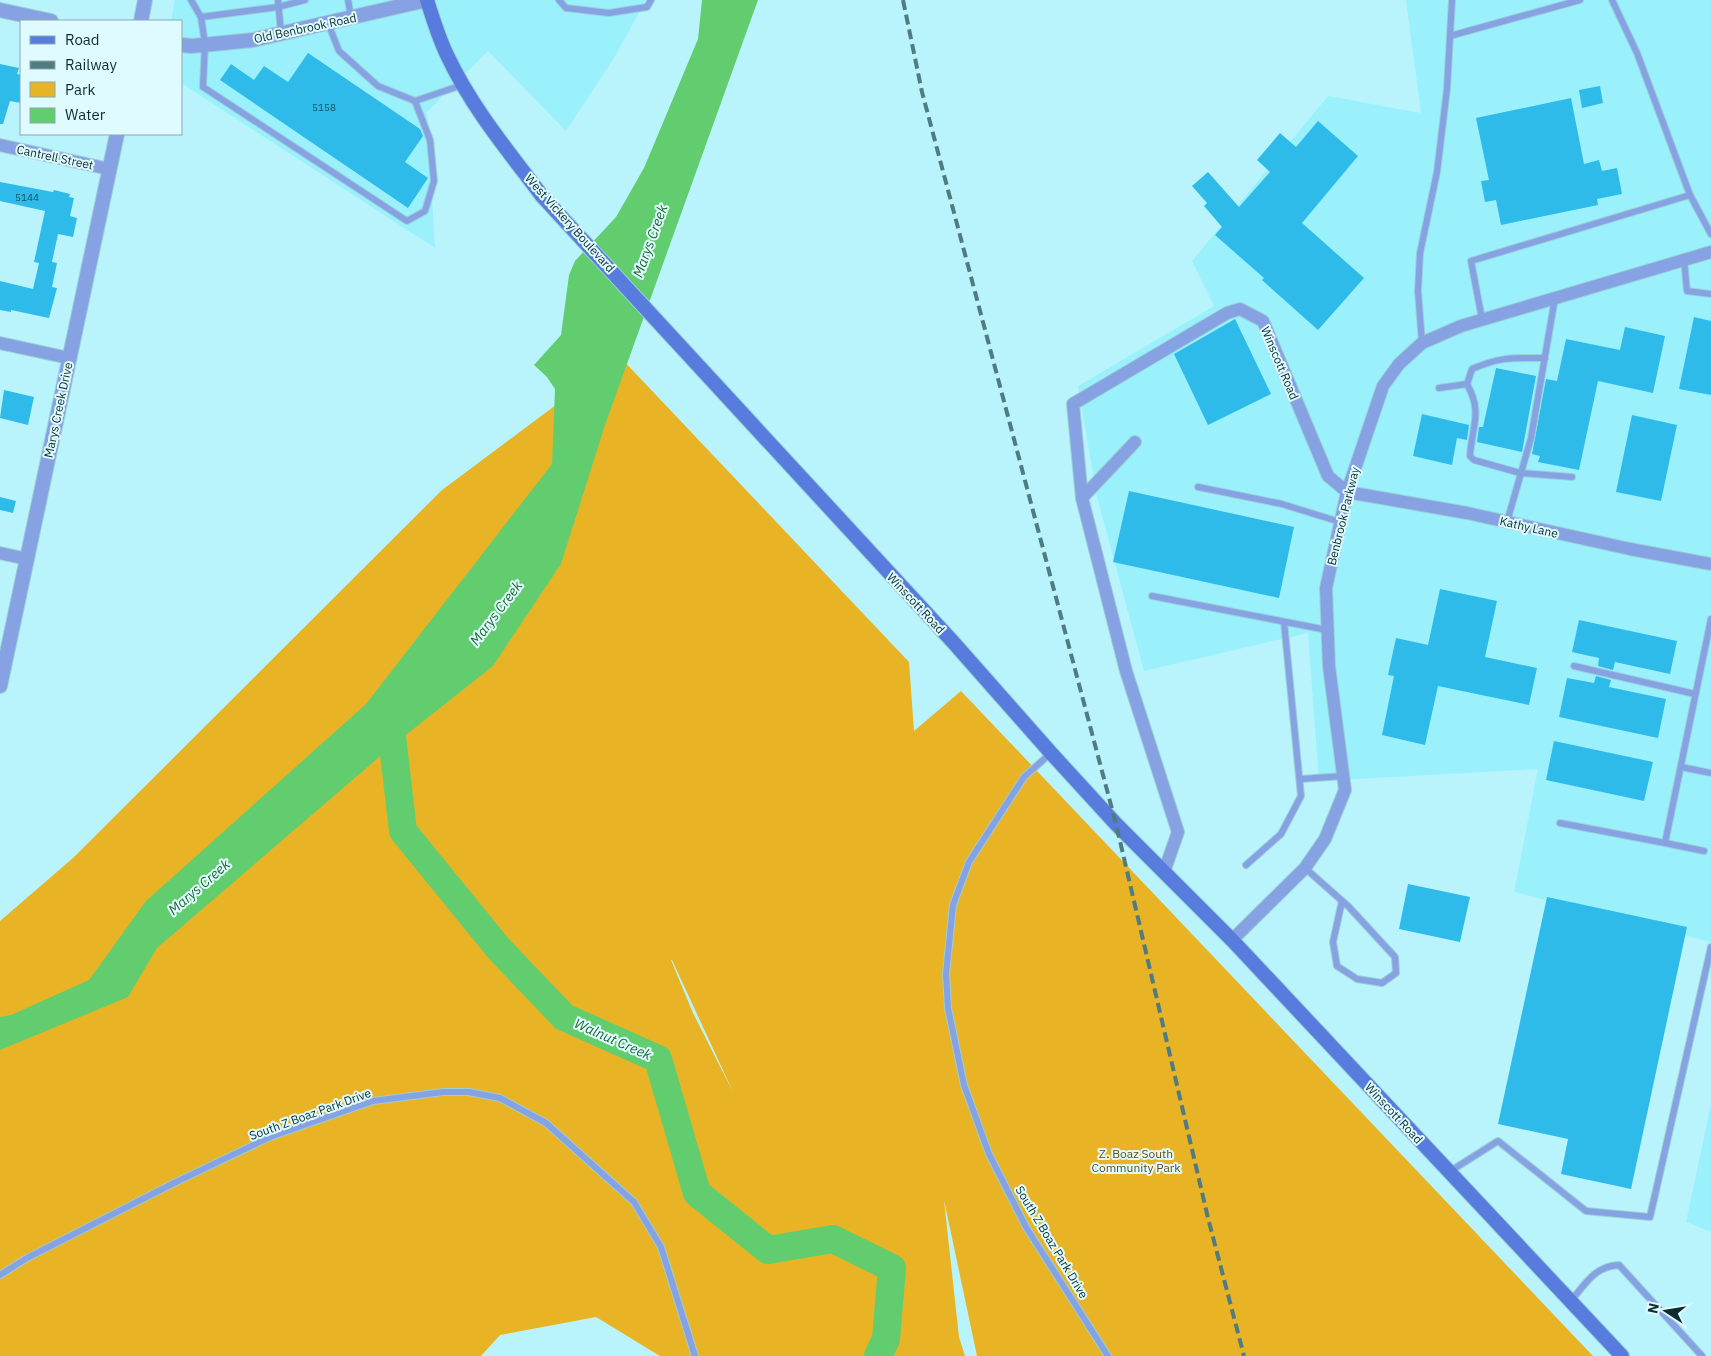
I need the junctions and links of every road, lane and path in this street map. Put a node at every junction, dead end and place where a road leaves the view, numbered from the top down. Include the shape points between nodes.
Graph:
1 (146, 0) edge
2 (191, 0) edge
3 (305, 0) edge
4 (348, 0) edge
5 (427, 0) edge
6 (559, 0) edge
7 (651, 0) edge
8 (1452, 0) edge
9 (1580, 0) edge
10 (1612, 0) edge
11 (278, 4) edge
12 (0, 10) edge
13 (201, 17) junction
14 (352, 17) junction
15 (45, 20) edge
16 (141, 20) edge
17 (328, 23) junction
18 (281, 33) junction
19 (1450, 36) junction
20 (205, 44) junction
21 (182, 45) edge
22 (463, 84) junction
23 (415, 101) junction
24 (117, 135) edge
25 (0, 145) edge
26 (109, 169) junction
27 (1690, 195) junction
28 (1711, 234) edge
29 (1711, 252) edge
30 (1684, 260) junction
31 (1711, 294) edge
32 (1555, 298) junction
33 (1482, 319) junction
34 (669, 333) joint
35 (1422, 343) junction
36 (0, 344) edge
37 (69, 358) junction
38 (1545, 358) junction
39 (1467, 384) junction
40 (1439, 388) dead end
41 (1135, 442) dead end
42 (1520, 473) junction
43 (1572, 477) dead end
44 (1198, 487) dead end
45 (1347, 492) junction
46 (1082, 498) junction
47 (1340, 522) junction
48 (1507, 522) junction
49 (0, 553) edge
50 (27, 559) junction
51 (1711, 564) edge
52 (1152, 596) dead end
53 (1711, 619) edge
54 (1284, 622) junction
55 (1327, 630) junction
56 (1574, 666) dead end
57 (0, 686) edge
58 (1695, 694) junction
59 (1051, 753) junction
60 (1681, 767) junction
61 (1711, 773) edge
62 (1343, 776) junction
63 (1300, 779) junction
64 (1560, 823) dead end
65 (1665, 843) junction
66 (1704, 851) dead end
67 (1246, 865) dead end
68 (1305, 868) junction
69 (1164, 872) junction
70 (1342, 901) junction
71 (1232, 940) junction
72 (1711, 947) edge
73 (1449, 1172) junction
74 (0, 1275) edge
75 (1571, 1301) junction
76 (694, 1356) edge
77 (1108, 1356) edge
78 (1622, 1356) edge
79 (1702, 1356) edge

1 - 16 street
2 - 13 lane
3 - 11 lane
4 - 14 lane
5 - 14 street, Old Benbrook Road
5 - 22 main road, West Vickery Boulevard via 448,57
6 - 7 lane via 566,8 609,13 647,7
8 - 19 lane
9 - 19 lane
10 - 27 lane via 1637,53
11 - 13 lane
11 - 18 lane
12 - 15 street
13 - 20 lane
14 - 17 street, Old Benbrook Road
17 - 18 street, Old Benbrook Road
17 - 23 lane via 340,51 378,86
18 - 20 street, Old Benbrook Road via 253,40
19 - 35 lane via 1437,172 1420,253 1418,291
20 - 21 street, Old Benbrook Road
20 - 23 lane via 203,86 407,221 425,211 434,181 430,140
22 - 23 lane
22 - 34 main road, West Vickery Boulevard via 501,144 557,211
24 - 26 street, Marys Creek Drive
25 - 26 street, Cantrell Street
26 - 37 street, Marys Creek Drive
27 - 28 lane
27 - 33 lane via 1471,261
29 - 30 street, Benbrook Parkway
30 - 31 lane via 1687,291
30 - 32 street, Benbrook Parkway
32 - 33 street, Benbrook Parkway
32 - 38 lane
33 - 35 street, Benbrook Parkway
34 - 59 main road, Winscott Road
35 - 45 street, Benbrook Parkway via 1399,364 1383,386
36 - 37 street
37 - 50 street, Marys Creek Drive
38 - 39 lane via 1491,361 1472,369
38 - 42 lane via 1531,438
39 - 40 lane
39 - 42 lane via 1477,410 1470,456
41 - 46 street
42 - 43 lane
42 - 48 lane
44 - 47 lane via 1282,504
45 - 46 street, Winscott Road via 1328,476 1263,321 1240,309 1227,313 1073,404
45 - 47 street, Benbrook Parkway
45 - 48 street, Kathy Lane
46 - 69 street, Winscott Road via 1126,671 1178,832
47 - 55 street, Benbrook Parkway via 1326,588
48 - 51 street, Kathy Lane
49 - 50 street
50 - 57 street, Marys Creek Drive
52 - 54 lane
53 - 58 lane
54 - 55 lane
54 - 63 lane
55 - 62 street, Benbrook Parkway
56 - 58 lane
58 - 60 lane
59 - 69 main road, Winscott Road
59 - 77 lane, South Z Boaz Park Drive via 1024,777 969,862 953,905 946,974 948,1008 964,1085 989,1154 1026,1226
60 - 61 lane
60 - 65 lane
62 - 63 lane
62 - 68 street, Benbrook Parkway via 1345,790 1326,839
63 - 67 lane via 1302,796 1281,834
64 - 65 lane
65 - 66 lane
68 - 70 lane
68 - 71 street, Benbrook Parkway
69 - 71 main road, Winscott Road
70 - 70 lane via 1395,956 1396,973 1382,982 1357,979 1338,966 1334,942
71 - 73 main road, Winscott Road
72 - 73 lane via 1650,1217 1586,1211 1498,1140
73 - 75 main road, Winscott Road
74 - 76 lane, South Z Boaz Park Drive via 270,1137 373,1101 469,1092 500,1098 546,1123 634,1202 661,1247
75 - 78 main road, Winscott Road
75 - 79 lane via 1596,1271 1618,1265

